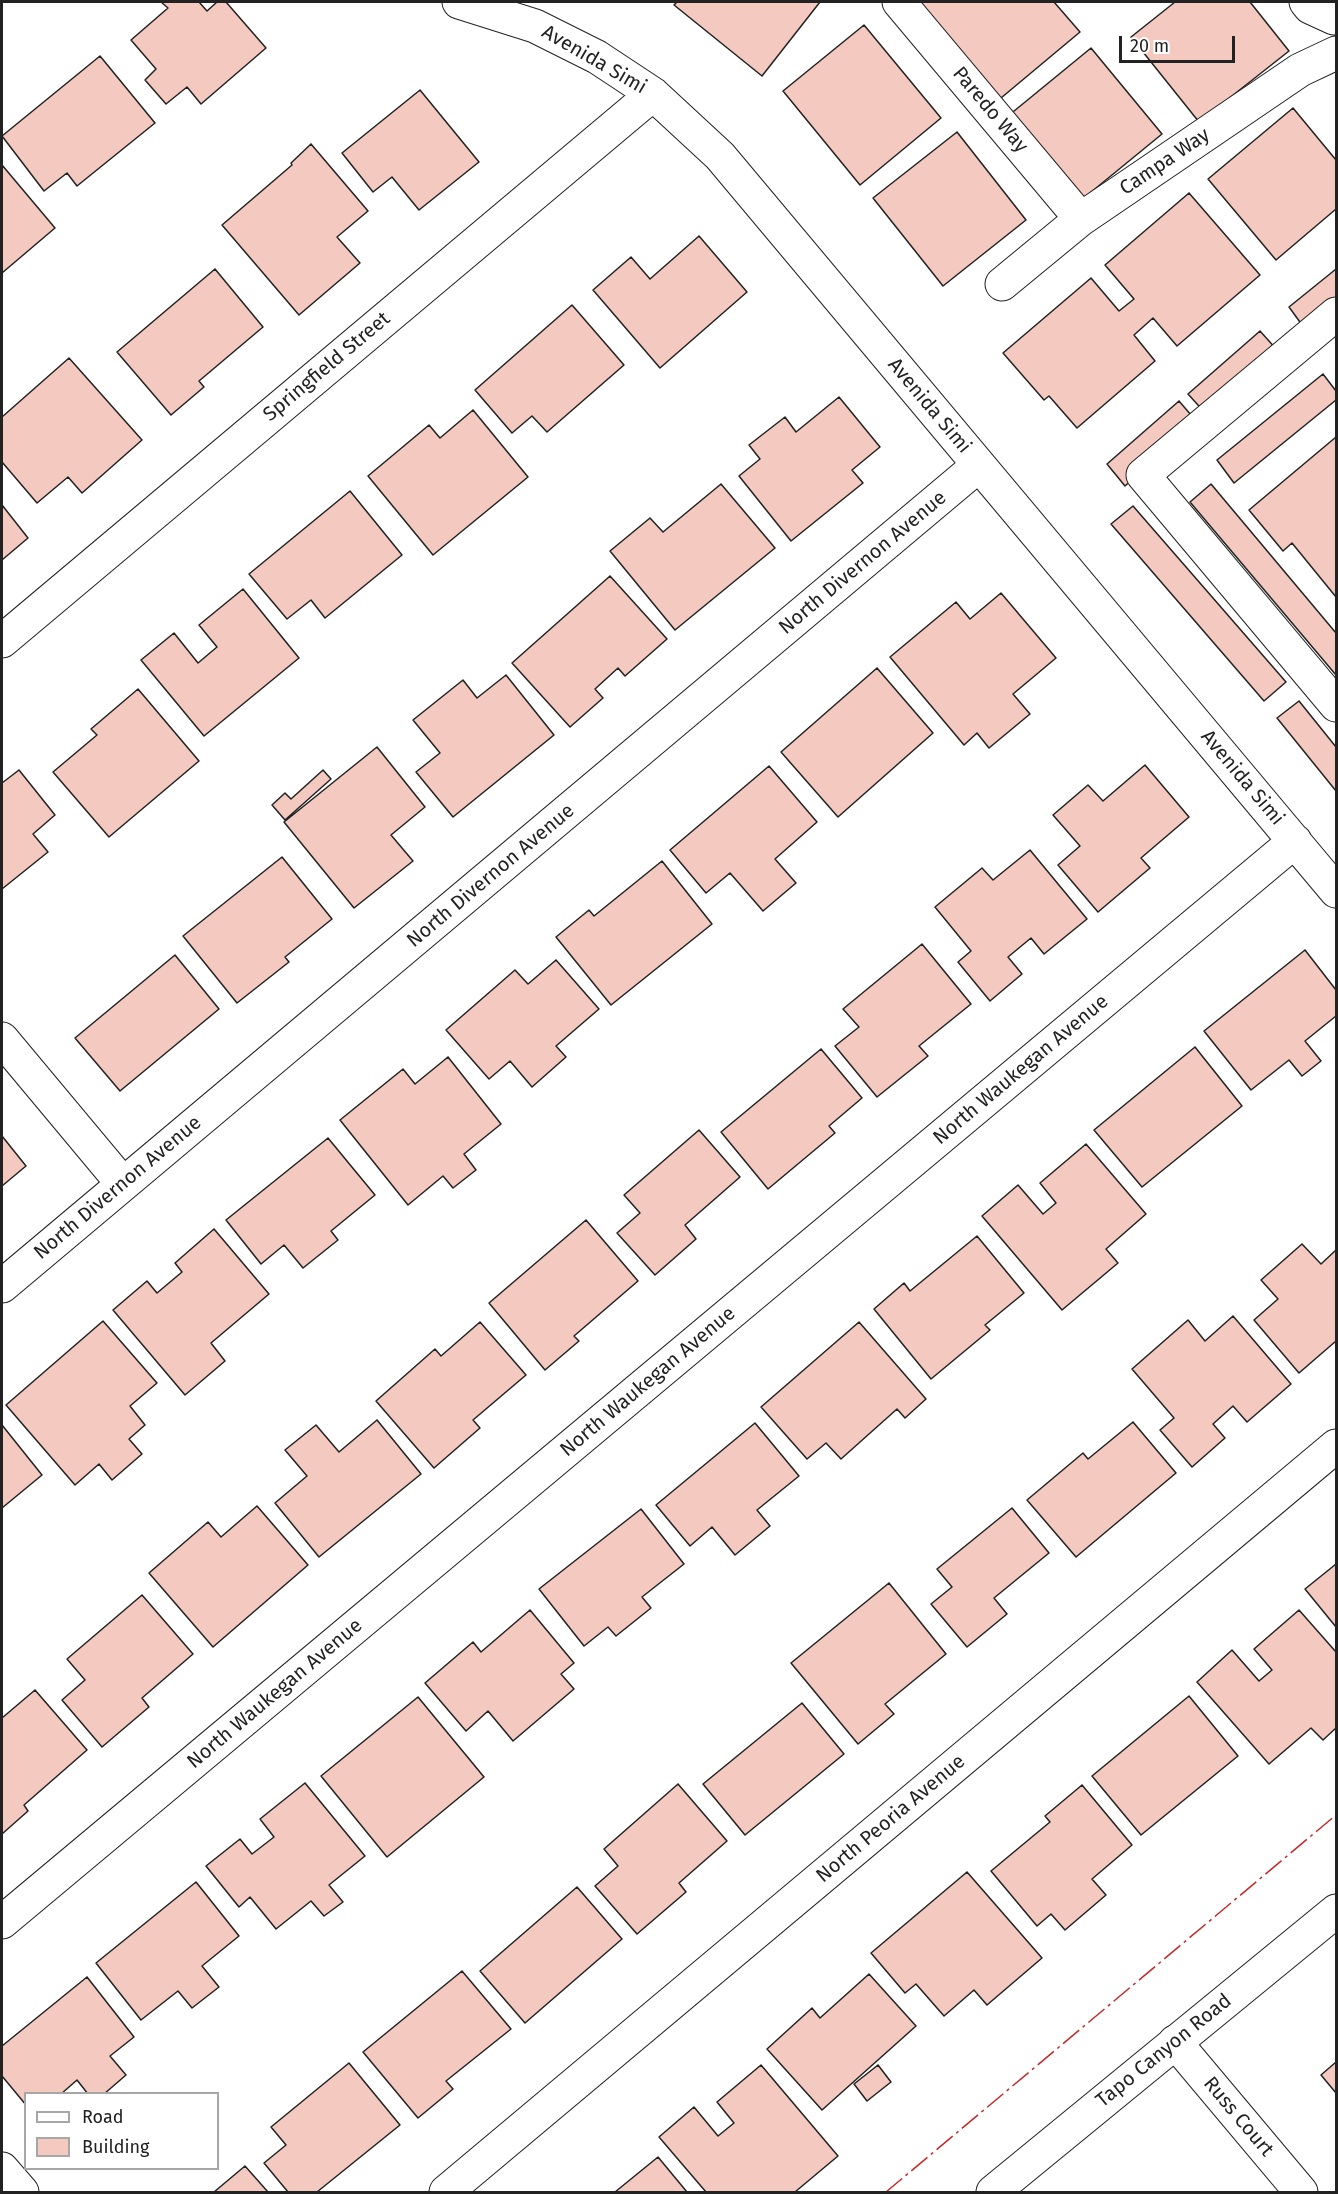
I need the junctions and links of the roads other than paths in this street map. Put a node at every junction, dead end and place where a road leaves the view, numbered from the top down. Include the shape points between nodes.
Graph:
1 (459, 2) edge
2 (899, 2) edge
3 (1306, 2) edge
4 (1335, 15) edge
5 (1336, 53) edge
6 (652, 94) junction
7 (1081, 219) junction
8 (1002, 284) dead end
9 (1336, 314) edge
10 (979, 465) junction
11 (2, 641) edge
12 (1336, 705) edge
13 (1295, 841) junction
14 (1336, 891) edge
15 (2, 1039) edge
16 (123, 1184) junction
17 (2, 1286) edge
18 (1336, 1446) edge
19 (1336, 1911) edge
20 (2, 1922) edge
21 (1175, 2042) junction
22 (2, 2169) edge
23 (22, 2193) edge
24 (446, 2193) edge
25 (993, 2193) edge
26 (1301, 2193) edge

1 - 6 street, Avenida Simi via 535,26 597,57
2 - 7 street, Paredo Way
3 - 4 street via 1310,8
5 - 7 street, Campa Way via 1300,70
6 - 10 street, Avenida Simi via 720,156
6 - 11 street, Springfield Street
7 - 8 street, Campa Way
9 - 12 street via 1143,475
10 - 13 street, Avenida Simi
10 - 16 street, North Divernon Avenue
13 - 14 street, Avenida Simi
13 - 20 street, North Waukegan Avenue
15 - 16 street
16 - 17 street, North Divernon Avenue
18 - 24 street, North Peoria Avenue
19 - 21 street, Tapo Canyon Road
21 - 25 street, Tapo Canyon Road
21 - 26 street, Russ Court
22 - 23 street

